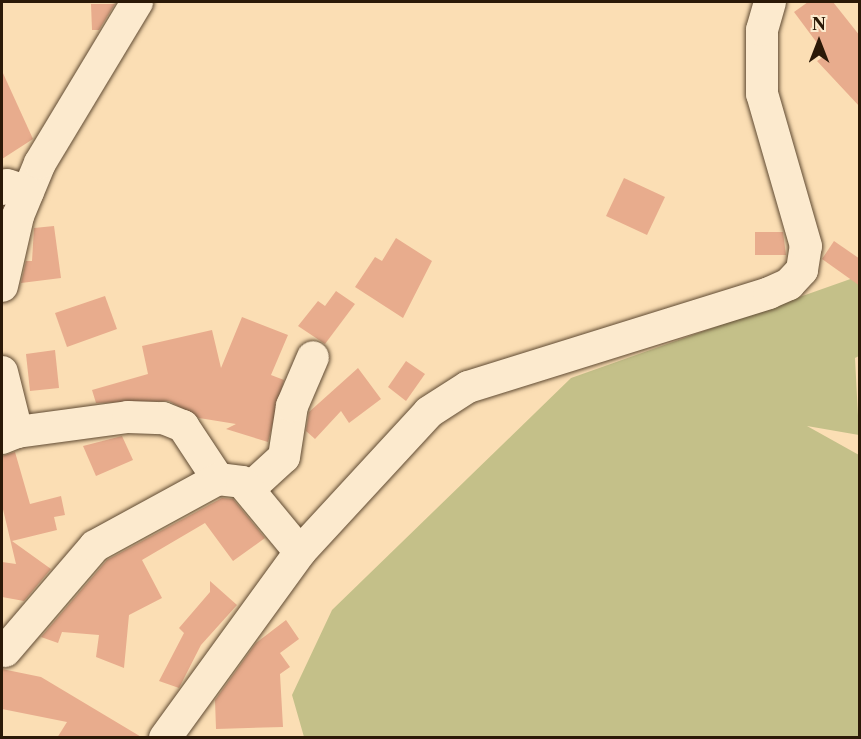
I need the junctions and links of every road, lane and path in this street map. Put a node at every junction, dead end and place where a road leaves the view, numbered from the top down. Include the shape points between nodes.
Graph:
1 (137, 2) edge
2 (770, 2) edge
3 (15, 191) edge
4 (2, 286) edge
5 (313, 357) dead end
6 (2, 376) edge
7 (9, 435) edge
8 (218, 479) junction
9 (249, 489) junction
10 (300, 552) junction
11 (3, 652) edge
12 (165, 738) edge

1 - 3 street
2 - 10 street via 762,30 762,94 806,246 802,270 789,284 710,316 468,387 429,412
3 - 4 street
5 - 9 street via 292,406 284,457
6 - 7 street
7 - 8 street via 128,417 163,418 183,426
8 - 9 street via 242,482
8 - 11 street via 94,546
9 - 10 street
10 - 12 street

